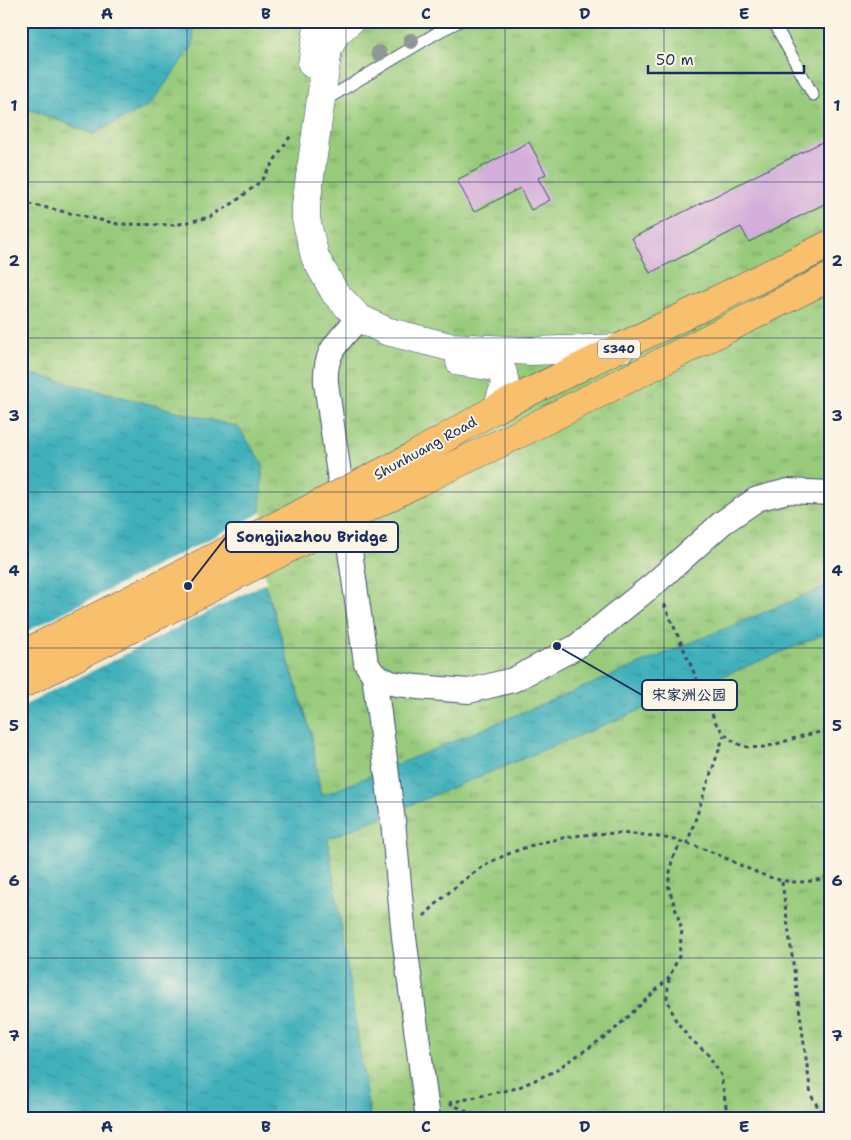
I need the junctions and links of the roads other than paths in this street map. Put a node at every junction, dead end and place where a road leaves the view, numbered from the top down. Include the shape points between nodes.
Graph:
1 (319, 21) edge
2 (332, 21) edge
3 (350, 21) edge
4 (460, 21) edge
5 (773, 21) edge
6 (328, 49) junction
7 (813, 95) dead end
8 (313, 108) junction
9 (830, 244) edge
10 (830, 277) edge
11 (354, 324) junction
12 (622, 348) junction
13 (497, 408) junction
14 (415, 470) junction
15 (830, 493) edge
16 (21, 655) edge
17 (374, 675) junction
18 (21, 685) edge
19 (428, 1119) edge

1 - 8 street
2 - 6 street
3 - 6 street via 336,33
4 - 8 lane
5 - 7 lane
6 - 8 street
8 - 11 street via 306,219 315,257
9 - 12 main road, Shunhuang Road / S340
10 - 14 main road, Shunhuang Road / S340 via 509,439
11 - 12 street via 450,346 531,351
11 - 13 street via 375,342 412,355 495,367 504,373 505,385
11 - 17 street via 331,351 325,368 366,663
12 - 13 main road, Shunhuang Road / S340
13 - 14 main road, Shunhuang Road / S340
14 - 16 main road, Shunhuang Road / S340, bridge
14 - 18 main road, Shunhuang Road / S340, bridge
15 - 17 street via 788,491 757,499 722,523 576,647 513,680 469,691 391,683
17 - 19 street

